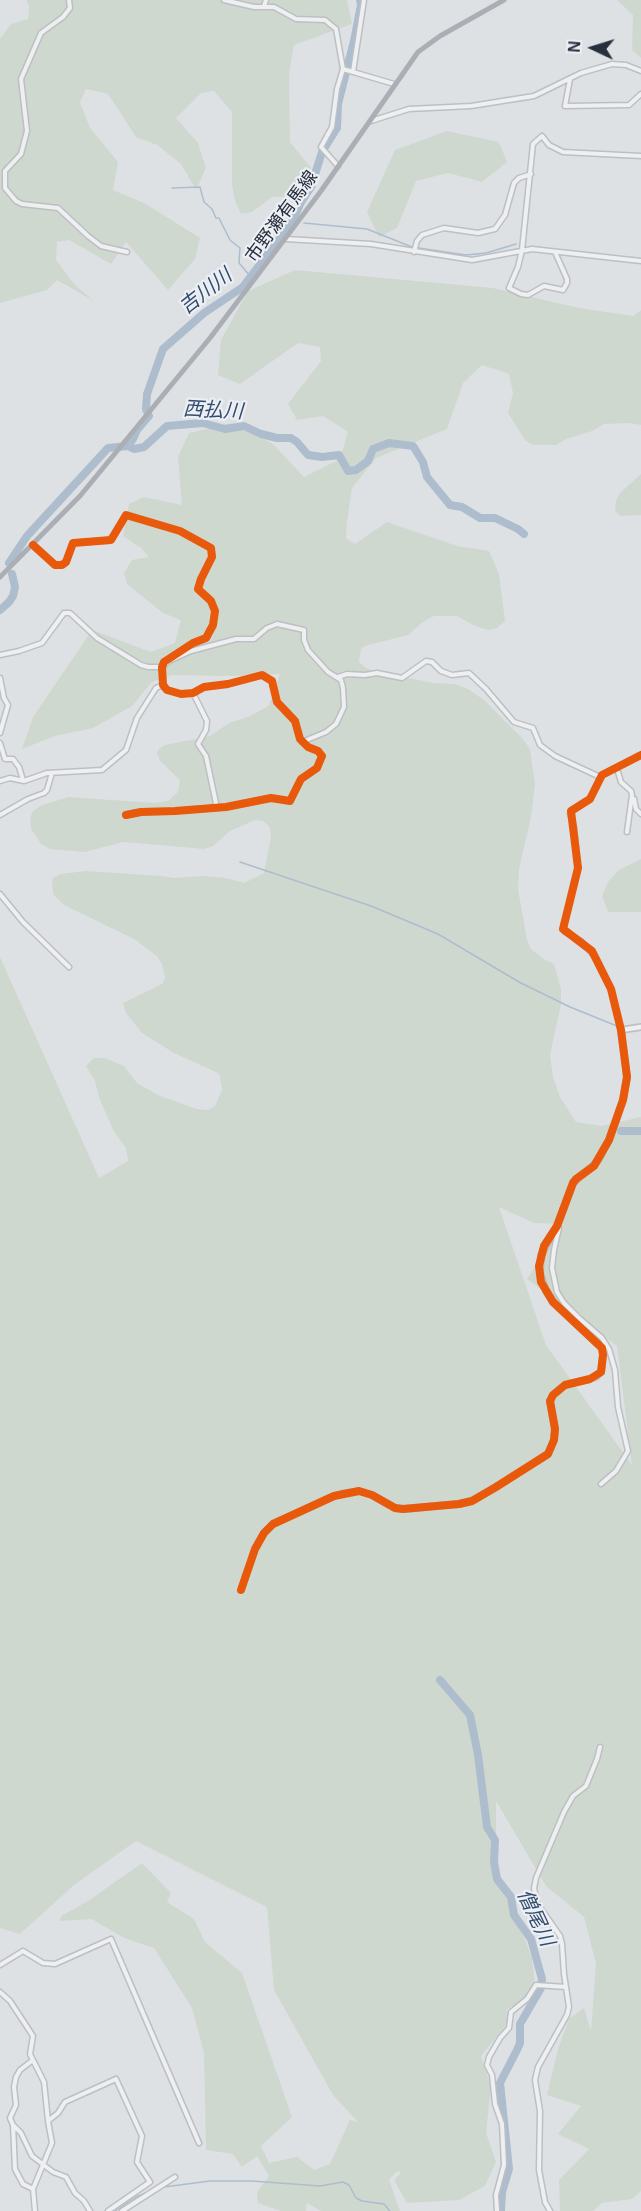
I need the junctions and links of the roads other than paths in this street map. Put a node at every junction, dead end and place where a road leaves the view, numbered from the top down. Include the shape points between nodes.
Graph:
1 (69, 0) edge
2 (224, 0) edge
3 (266, 0) edge
4 (364, 0) edge
5 (504, 0) edge
6 (264, 6) junction
7 (343, 69) junction
8 (641, 71) edge
9 (352, 72) junction
10 (570, 78) junction
11 (394, 84) junction
12 (641, 94) edge
13 (369, 121) junction
14 (641, 156) edge
15 (339, 166) junction
16 (531, 174) junction
17 (2, 189) edge
18 (285, 238) junction
19 (522, 250) junction
20 (127, 252) dead end
21 (414, 252) junction
22 (555, 252) junction
23 (641, 261) edge
24 (33, 545) junction
25 (0, 577) edge
26 (0, 655) edge
27 (162, 667) junction
28 (338, 677) junction
29 (0, 678) edge
30 (163, 685) junction
31 (193, 693) junction
32 (0, 733) edge
33 (302, 742) junction
34 (0, 743) edge
35 (641, 756) edge
36 (617, 769) junction
37 (52, 773) junction
38 (600, 777) junction
39 (23, 780) junction
40 (0, 781) edge
41 (632, 795) junction
42 (217, 808) junction
43 (641, 814) edge
44 (0, 815) edge
45 (126, 815) dead end
46 (627, 832) dead end
47 (0, 894) edge
48 (69, 967) dead end
49 (641, 1027) edge
50 (621, 1030) junction
51 (558, 1226) junction
52 (539, 1460) tunnel mouth
53 (601, 1484) dead end
54 (496, 1487) tunnel mouth
55 (372, 1495) joint
56 (241, 1590) dead end
57 (600, 1747) dead end
58 (0, 1965) edge
59 (566, 1987) junction
60 (0, 1992) edge
61 (33, 2060) junction
62 (48, 2121) junction
63 (13, 2125) junction
64 (199, 2143) dead end
65 (45, 2165) junction
66 (175, 2177) dead end
67 (33, 2189) junction
68 (35, 2211) edge
69 (90, 2211) edge
70 (108, 2211) edge
71 (122, 2211) edge
72 (496, 2211) edge
73 (550, 2211) edge

1 - 17 street via 70,8 63,17 41,33 21,79 27,131 21,154 4,171
2 - 6 street via 254,8
3 - 6 street
4 - 9 street
5 - 11 main road, 市野瀬有馬線 via 428,44
6 - 7 street via 296,19 329,23 336,29
7 - 9 street
7 - 15 street via 332,127 321,147
8 - 10 street via 612,64
9 - 11 street
10 - 12 street via 565,106 629,105
10 - 13 street via 534,96 471,106 409,109
11 - 13 main road, 市野瀬有馬線
13 - 15 main road, 市野瀬有馬線
14 - 16 street via 563,152 542,136 533,144
15 - 18 main road, 市野瀬有馬線
16 - 19 street
16 - 21 street via 514,183 495,229 478,233 444,228 422,235
17 - 20 street via 22,204 58,208 101,246
18 - 21 street via 371,244
18 - 24 main road, 市野瀬有馬線 via 240,301 80,496
19 - 21 street via 472,260
19 - 22 street
19 - 22 street via 509,288 528,295 544,286 559,291 565,287 567,279
22 - 23 street
24 - 25 main road, 市野瀬有馬線
24 - 27 street via 55,565 62,565 73,543 111,540 126,515 180,531 211,548 212,557 198,589 208,596 215,611 209,635 168,658
26 - 27 street via 42,643 59,617 70,613 97,638 135,662
27 - 28 street via 191,651 236,639 254,639 277,624 304,630 308,650
27 - 30 street
28 - 33 street via 343,688 342,714 326,732
28 - 38 street via 377,673 402,678 426,661 452,675 468,673 514,722 533,728 540,745
29 - 32 street via 8,705
30 - 31 street via 175,693
30 - 37 street via 156,688 137,718 126,750 102,770
31 - 33 street via 204,687 262,675 272,681 277,702 295,721
31 - 42 street via 207,720 198,744 207,756
33 - 42 street via 321,753 321,761 301,779 290,801 271,798
34 - 39 street via 5,759 13,759
35 - 36 street
36 - 38 street
36 - 41 street via 621,782
37 - 39 street
37 - 44 street via 44,793
38 - 50 street via 590,799 571,811 578,868 563,929 596,958 611,989
39 - 40 street
41 - 43 street
41 - 46 street
42 - 45 street
47 - 48 street
49 - 50 street
50 - 51 street via 627,1077 623,1100 598,1161 573,1183
51 - 52 street via 541,1255 541,1282 553,1302 602,1348 603,1364 596,1377 565,1385 553,1395 550,1401 554,1440 548,1454
51 - 53 street via 552,1268 557,1292 602,1338 615,1370 628,1451 616,1471
54 - 55 street via 472,1501 403,1509
55 - 56 street via 359,1491 342,1493 273,1524 255,1549
57 - 59 street via 586,1786 573,1796 564,1812 534,1888 537,1903 560,1936
58 - 64 street via 23,1951 43,1963 55,1964 111,1939
59 - 72 street via 536,1985 528,1999 511,2012 509,2028 489,2057 487,2065 502,2124 504,2165
59 - 73 street via 567,2015 538,2067 535,2080 540,2111 538,2170
60 - 61 street via 33,2036
61 - 62 street via 44,2082
61 - 63 street via 20,2070 14,2082 16,2100 10,2118
62 - 65 street via 52,2143
62 - 70 street via 65,2102 116,2079 142,2136 137,2162 150,2182
63 - 65 street via 32,2156
63 - 67 street via 15,2169 23,2184
65 - 67 street
65 - 69 street via 66,2177
66 - 71 street
67 - 68 street

